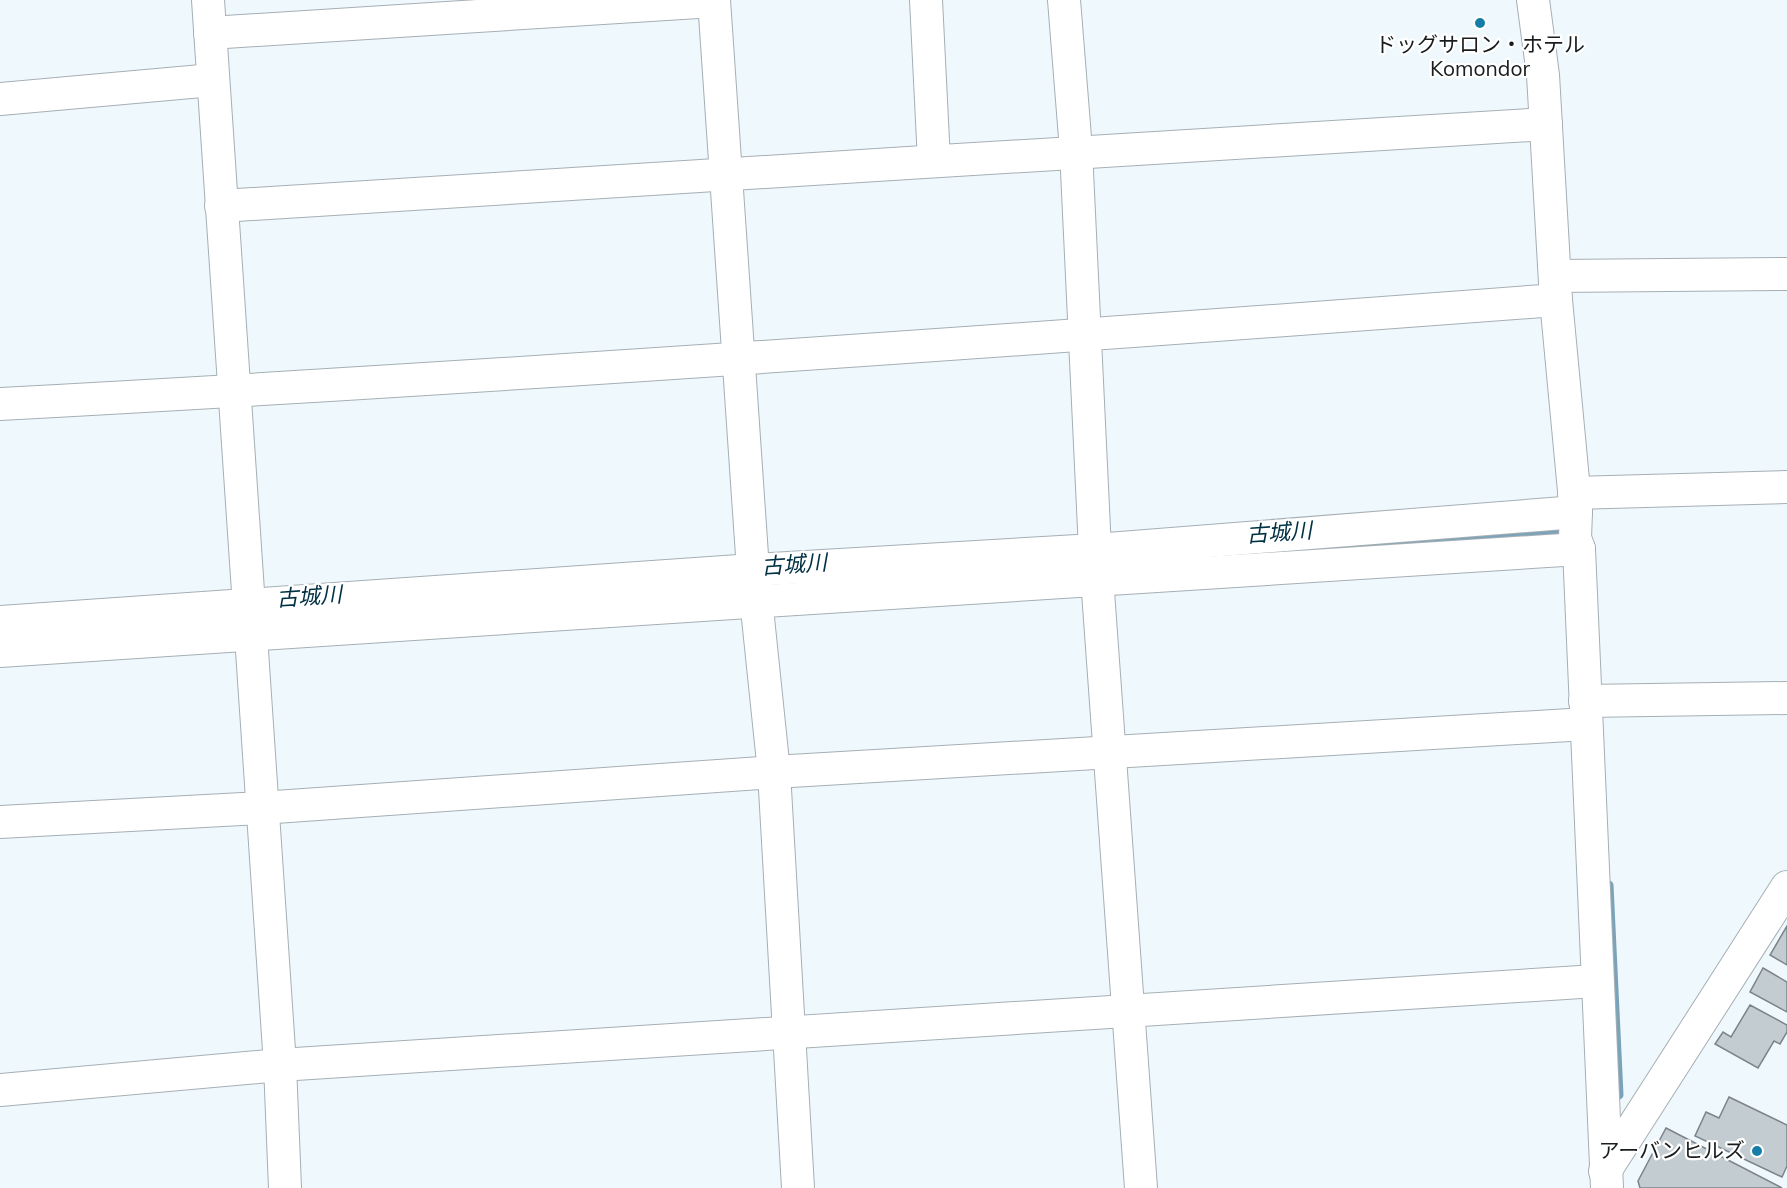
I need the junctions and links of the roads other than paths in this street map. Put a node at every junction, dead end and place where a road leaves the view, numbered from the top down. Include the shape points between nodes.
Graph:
1 (208, 0) edge
2 (926, 0) edge
3 (1064, 0) edge
4 (1533, 0) edge
5 (714, 1) edge
6 (210, 33) junction
7 (213, 80) junction
8 (0, 99) edge
9 (1546, 124) junction
10 (1076, 150) junction
11 (934, 161) junction
12 (726, 176) junction
13 (221, 206) junction
14 (1787, 274) edge
15 (1556, 288) junction
16 (1084, 336) junction
17 (739, 358) junction
18 (234, 391) junction
19 (0, 404) edge
20 (1787, 487) edge
21 (1576, 523) junction
22 (1095, 550) junction
23 (753, 570) junction
24 (1099, 582) junction
25 (757, 603) junction
26 (249, 620) junction
27 (0, 622) edge
28 (0, 651) edge
29 (1787, 698) edge
30 (1586, 712) junction
31 (1112, 752) junction
32 (774, 772) junction
33 (261, 808) junction
34 (0, 822) edge
35 (1787, 887) edge
36 (1596, 981) junction
37 (1129, 1009) junction
38 (787, 1031) junction
39 (280, 1065) junction
40 (0, 1090) edge
41 (1606, 1180) edge
42 (285, 1188) edge
43 (798, 1188) edge
44 (1141, 1188) edge

1 - 6 street
2 - 11 street
3 - 10 street
4 - 9 street
5 - 6 street
5 - 12 street
6 - 7 street
7 - 8 street
7 - 13 street
9 - 10 street
9 - 15 street
10 - 11 street
10 - 16 street
11 - 12 street
12 - 13 street
12 - 17 street
13 - 18 street
14 - 15 street
15 - 16 street
15 - 21 street
16 - 17 street
16 - 22 street
17 - 18 street
17 - 23 street
18 - 19 street
18 - 26 street
20 - 21 street
21 - 22 street
21 - 24 street
21 - 30 street
22 - 23 street
22 - 24 street
23 - 25 street
23 - 26 street
24 - 25 street
24 - 31 street
25 - 26 street
25 - 32 street
26 - 27 street
26 - 28 street
26 - 33 street
29 - 30 street
30 - 31 street
30 - 36 street
31 - 32 street
31 - 37 street
32 - 33 street
32 - 38 street
33 - 34 street
33 - 39 street
35 - 41 street
36 - 37 street
36 - 41 street
37 - 38 street
37 - 44 street
38 - 39 street
38 - 43 street
39 - 40 street
39 - 42 street

